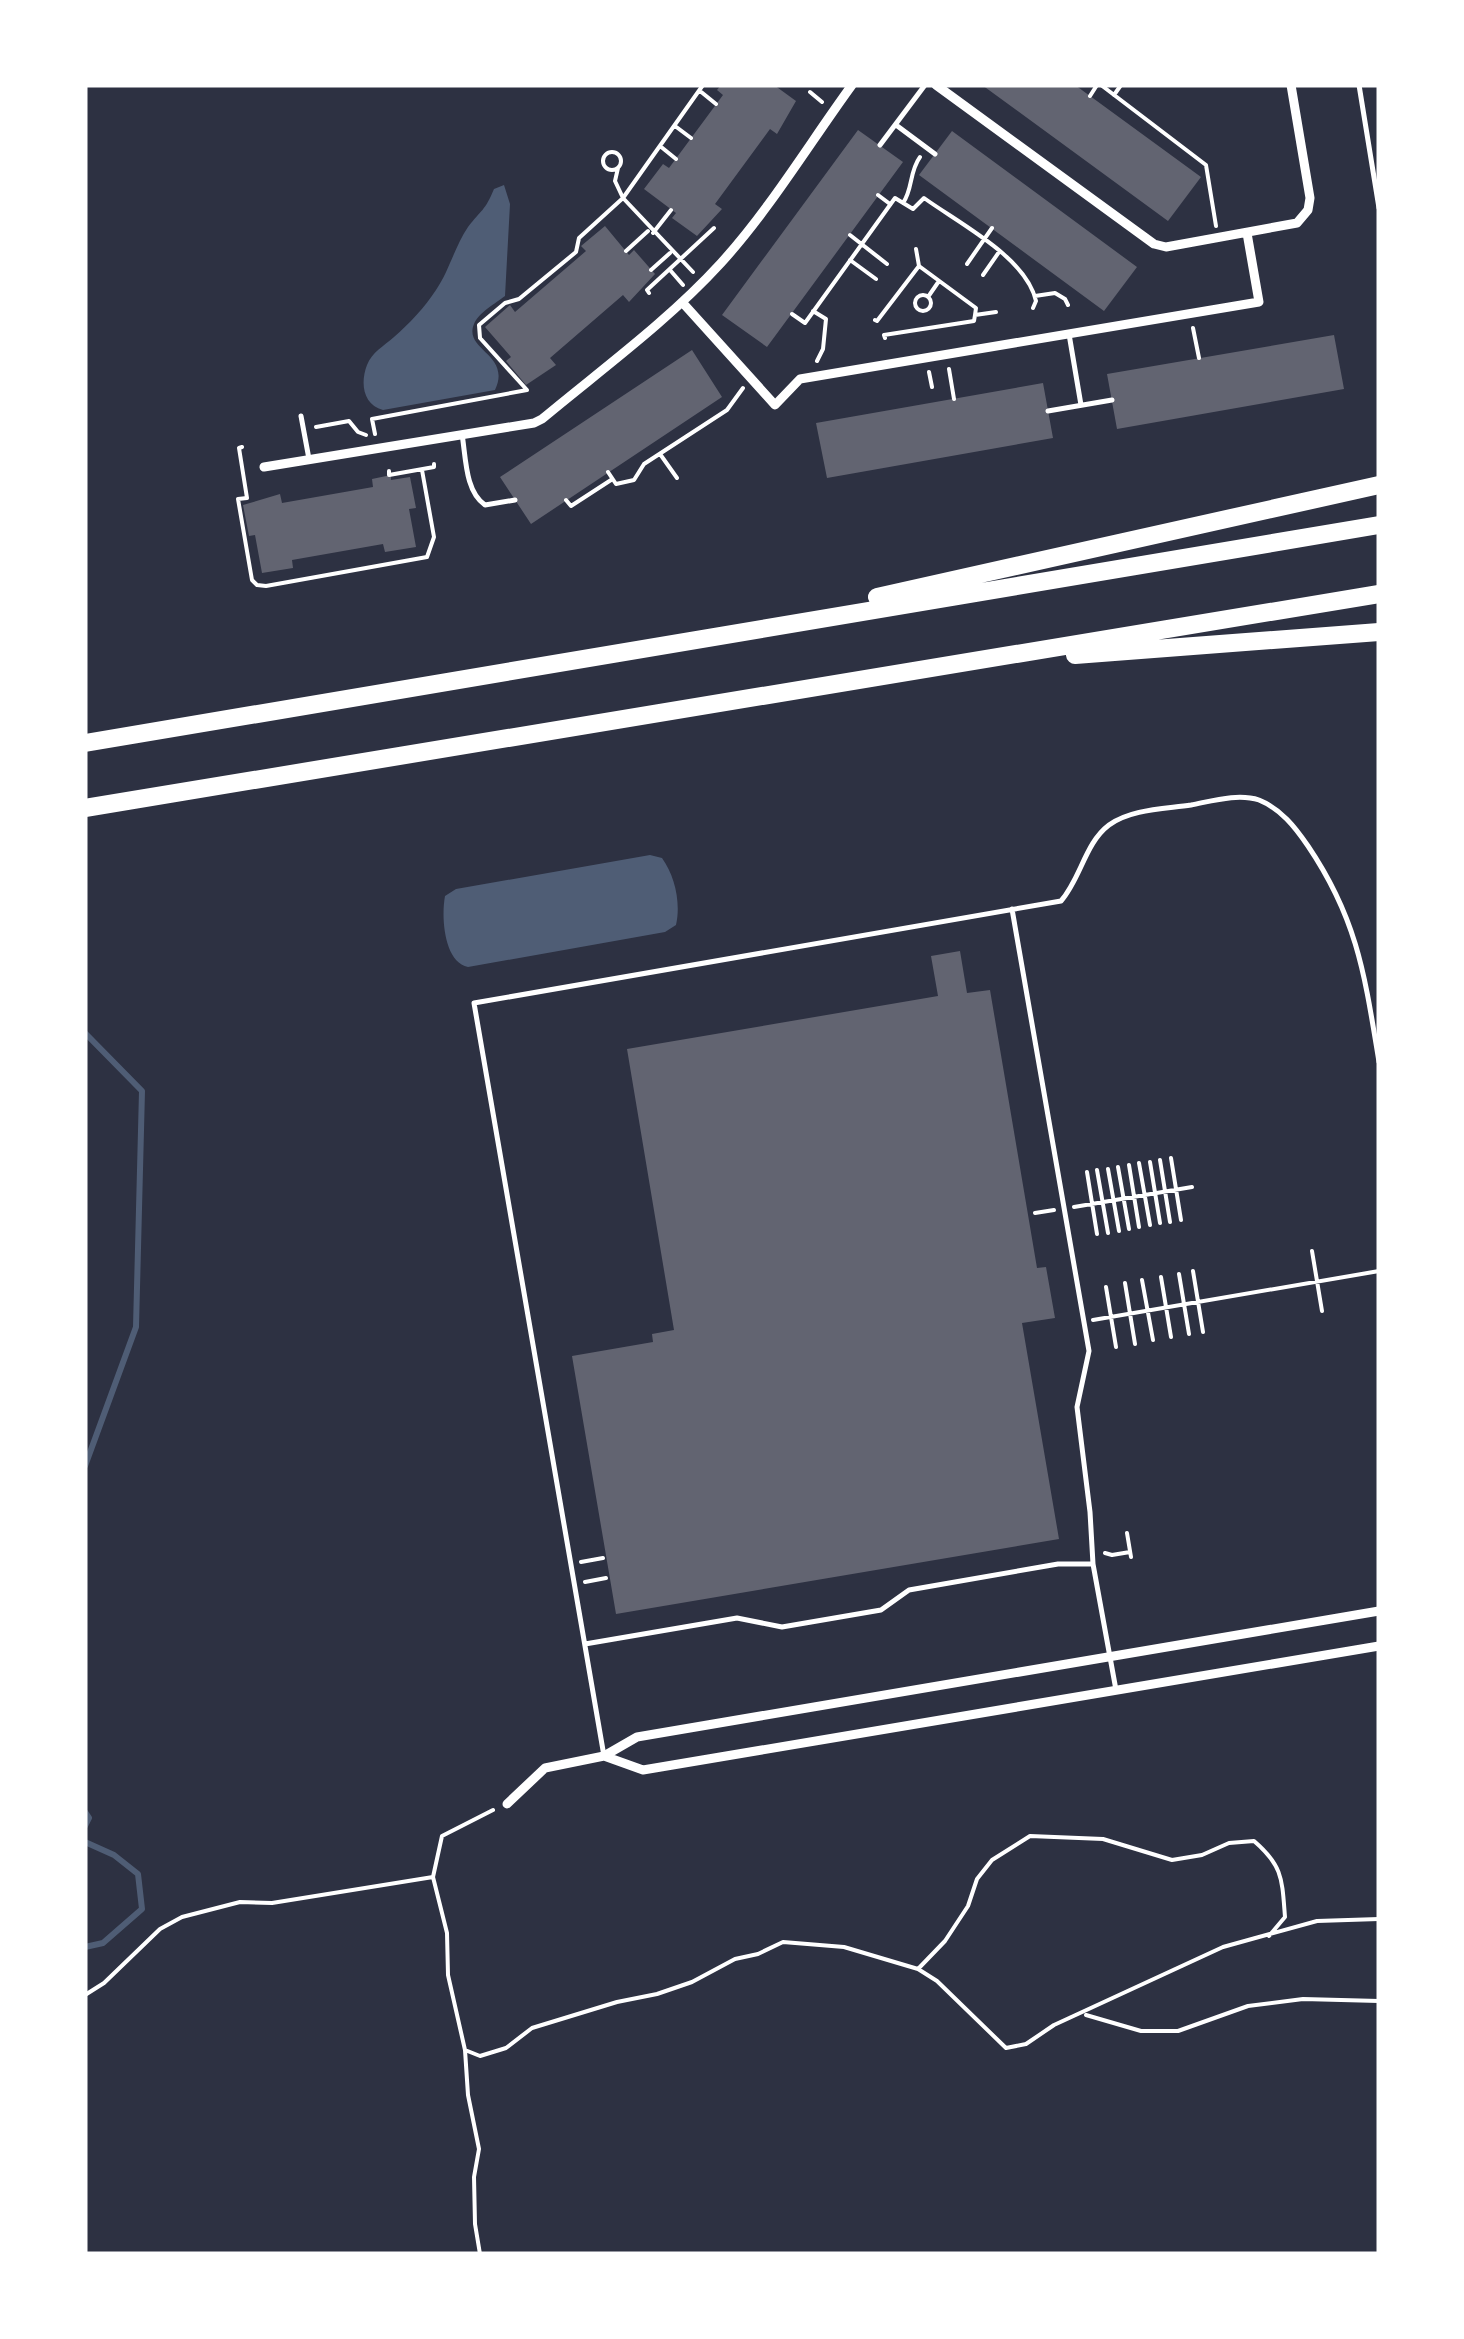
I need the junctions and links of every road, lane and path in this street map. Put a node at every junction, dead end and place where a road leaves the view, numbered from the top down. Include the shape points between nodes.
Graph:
1 (852, 85) edge
2 (926, 85) edge
3 (936, 85) edge
4 (1099, 85) edge
5 (1121, 85) edge
6 (1291, 85) edge
7 (1359, 85) edge
8 (701, 88) edge
9 (1114, 95) junction
10 (1090, 96) dead end
11 (716, 104) dead end
12 (896, 124) junction
13 (674, 125) junction
14 (691, 138) dead end
15 (659, 145) junction
16 (880, 146) dead end
17 (927, 148) junction
18 (935, 154) dead end
19 (676, 159) dead end
20 (618, 168) dead end
21 (878, 195) dead end
22 (623, 198) junction
23 (890, 204) junction
24 (903, 204) junction
25 (1379, 208) edge
26 (672, 210) dead end
27 (1216, 226) dead end
28 (714, 228) dead end
29 (992, 228) dead end
30 (652, 231) junction
31 (1247, 233) junction
32 (850, 234) dead end
33 (983, 240) junction
34 (862, 244) junction
35 (916, 248) dead end
36 (626, 251) dead end
37 (671, 252) junction
38 (999, 252) junction
39 (850, 260) junction
40 (681, 261) junction
41 (887, 264) dead end
42 (967, 264) dead end
43 (919, 266) junction
44 (652, 270) dead end
45 (693, 272) dead end
46 (983, 275) dead end
47 (876, 280) dead end
48 (939, 281) junction
49 (649, 293) dead end
50 (1036, 296) junction
51 (928, 297) dead end
52 (682, 302) junction
53 (1068, 305) dead end
54 (1033, 308) dead end
55 (813, 310) junction
56 (996, 312) dead end
57 (792, 314) dead end
58 (1191, 314) junction
59 (975, 315) junction
60 (874, 320) dead end
61 (1069, 334) junction
62 (885, 338) dead end
63 (946, 354) junction
64 (1198, 358) dead end
65 (808, 364) dead end
66 (743, 388) dead end
67 (954, 398) dead end
68 (1112, 400) dead end
69 (1081, 405) junction
70 (1048, 410) dead end
71 (300, 416) dead end
72 (303, 429) junction
73 (462, 434) junction
74 (242, 448) dead end
75 (660, 454) junction
76 (309, 459) junction
77 (434, 464) dead end
78 (264, 467) dead end
79 (422, 470) junction
80 (389, 471) dead end
81 (608, 472) dead end
82 (676, 478) dead end
83 (613, 479) junction
84 (1379, 485) edge
85 (515, 500) dead end
86 (566, 500) dead end
87 (1379, 525) edge
88 (1379, 594) edge
89 (1379, 632) edge
90 (677, 642) junction
91 (965, 663) junction
92 (85, 743) edge
93 (85, 808) edge
94 (1012, 910) junction
95 (1379, 1062) edge
96 (1170, 1158) dead end
97 (1160, 1160) dead end
98 (1150, 1162) dead end
99 (1139, 1163) dead end
100 (1129, 1165) dead end
101 (1118, 1167) dead end
102 (1108, 1169) dead end
103 (1098, 1170) dead end
104 (1087, 1172) dead end
105 (1192, 1187) dead end
106 (1176, 1190) junction
107 (1165, 1191) junction
108 (1155, 1193) junction
109 (1144, 1195) junction
110 (1134, 1196) junction
111 (1124, 1198) junction
112 (1113, 1200) junction
113 (1103, 1202) junction
114 (1092, 1204) junction
115 (1064, 1208) junction
116 (1035, 1213) dead end
117 (1181, 1220) dead end
118 (1170, 1222) dead end
119 (1160, 1224) dead end
120 (1150, 1225) dead end
121 (1139, 1227) dead end
122 (1129, 1229) dead end
123 (1119, 1231) dead end
124 (1108, 1232) dead end
125 (1098, 1234) dead end
126 (1312, 1251) dead end
127 (1193, 1271) dead end
128 (1379, 1271) edge
129 (1179, 1274) dead end
130 (1161, 1277) dead end
131 (1142, 1280) dead end
132 (1317, 1282) junction
133 (1125, 1284) dead end
134 (1106, 1286) dead end
135 (1198, 1302) junction
136 (1184, 1304) junction
137 (1166, 1308) junction
138 (1148, 1311) junction
139 (1322, 1311) dead end
140 (1130, 1314) junction
141 (1112, 1317) junction
142 (1084, 1322) junction
143 (1203, 1332) dead end
144 (1189, 1334) dead end
145 (1171, 1337) dead end
146 (1153, 1340) dead end
147 (1135, 1344) dead end
148 (1116, 1346) dead end
149 (1127, 1532) dead end
150 (1131, 1557) dead end
151 (603, 1558) dead end
152 (571, 1564) junction
153 (1093, 1564) junction
154 (606, 1578) dead end
155 (575, 1584) junction
156 (1379, 1611) edge
157 (586, 1644) junction
158 (1379, 1646) edge
159 (1110, 1657) junction
160 (1116, 1690) junction
161 (604, 1756) junction
162 (506, 1804) joint
163 (433, 1877) junction
164 (1379, 1919) edge
165 (1269, 1936) junction
166 (918, 1969) junction
167 (85, 1995) edge
168 (1379, 2001) edge
169 (1084, 2014) junction
170 (465, 2050) junction
171 (480, 2254) edge

1 - 52 street via 746,233
2 - 12 lane
3 - 31 street via 1154,244
4 - 9 path
4 - 10 path
5 - 9 path
6 - 31 street via 1308,210 1297,223
7 - 25 lane
8 - 11 path
8 - 13 path
9 - 27 path via 1206,165
12 - 16 lane
12 - 17 lane
13 - 14 path
13 - 15 path
15 - 19 path
15 - 22 path
17 - 18 lane
17 - 24 path
20 - 22 path
21 - 23 path
22 - 30 path
22 - 72 path via 580,238 576,252 479,325 480,338 527,390 372,419 375,434 358,432 349,422
23 - 24 path via 895,198
23 - 34 path
24 - 33 path via 913,210 924,198
26 - 30 path
28 - 40 path
29 - 33 path
30 - 36 path
30 - 37 path
31 - 58 street via 1258,302
32 - 34 path
33 - 38 path
33 - 42 path
34 - 39 path
34 - 41 path
35 - 43 path
37 - 40 path
37 - 44 path
38 - 46 path
38 - 50 path via 1026,275
39 - 47 path
39 - 55 path
40 - 45 path
40 - 49 path
43 - 48 path
43 - 60 path
48 - 51 path
48 - 59 path via 976,308
50 - 53 path via 1055,293
50 - 54 path
52 - 63 street via 775,405 800,379
52 - 73 street via 534,423
55 - 57 path via 804,322
55 - 65 path via 826,319 821,357
56 - 59 path
58 - 61 street
58 - 64 path
59 - 62 path
61 - 63 street
61 - 69 lane
63 - 67 path
66 - 75 path via 727,410
68 - 69 lane
69 - 70 lane
71 - 72 lane
72 - 76 lane
73 - 76 street
73 - 85 lane via 476,499 485,505
74 - 79 path via 247,498 238,499 257,585 427,557 434,538
75 - 82 path
75 - 83 path via 634,480 621,485
76 - 78 street
77 - 79 path
79 - 80 path
81 - 83 path
83 - 86 path via 571,506
84 - 90 highway
87 - 90 highway
88 - 91 highway
89 - 91 highway
90 - 92 highway
91 - 93 highway
94 - 95 lane via 1061,901 1095,838 1111,823 1254,798 1297,830 1346,911
94 - 115 lane
94 - 152 lane via 474,1002
96 - 106 path
97 - 107 path
98 - 108 path
99 - 109 path
100 - 110 path
101 - 111 path
102 - 112 path
103 - 113 path
104 - 114 path
105 - 106 path
106 - 107 path
106 - 117 path
107 - 108 path
107 - 118 path
108 - 109 path
108 - 119 path
109 - 110 path
109 - 120 path
110 - 111 path
110 - 121 path
111 - 112 path
111 - 122 path
112 - 113 path
112 - 123 path
113 - 114 path
113 - 124 path
114 - 115 path
114 - 125 path
115 - 116 path
115 - 142 lane
126 - 132 path
127 - 135 path
128 - 132 path
129 - 136 path
130 - 137 path
131 - 138 path
132 - 135 path
132 - 139 path
133 - 140 path
134 - 141 path
135 - 136 path
135 - 143 path
136 - 137 path
136 - 144 path
137 - 138 path
137 - 145 path
138 - 140 path
138 - 146 path
140 - 141 path
140 - 147 path
141 - 142 path
141 - 148 path
142 - 153 lane via 1089,1352 1077,1407
149 - 150 path
151 - 152 path
152 - 155 lane
153 - 157 lane via 909,1590 882,1610 782,1627 737,1618
153 - 159 lane
154 - 155 path
155 - 157 lane
156 - 159 street
157 - 161 lane
158 - 160 street
159 - 160 lane
159 - 161 street via 636,1738
160 - 161 street via 642,1770
161 - 162 street via 545,1768
162 - 163 path via 442,1836
163 - 167 path via 182,1916
163 - 170 path
164 - 165 path via 1317,1920
165 - 166 path via 1285,1917 1283,1892 1275,1859 1254,1841 1172,1860 1102,1839 1030,1836 976,1879 968,1906
165 - 169 path via 1223,1947
166 - 169 path via 1006,2048
166 - 170 path via 844,1947 784,1942 657,1994 532,2028 506,2048 480,2056
168 - 169 path via 1248,2006 1178,2030 1140,2032
170 - 171 path via 479,2149 474,2177

